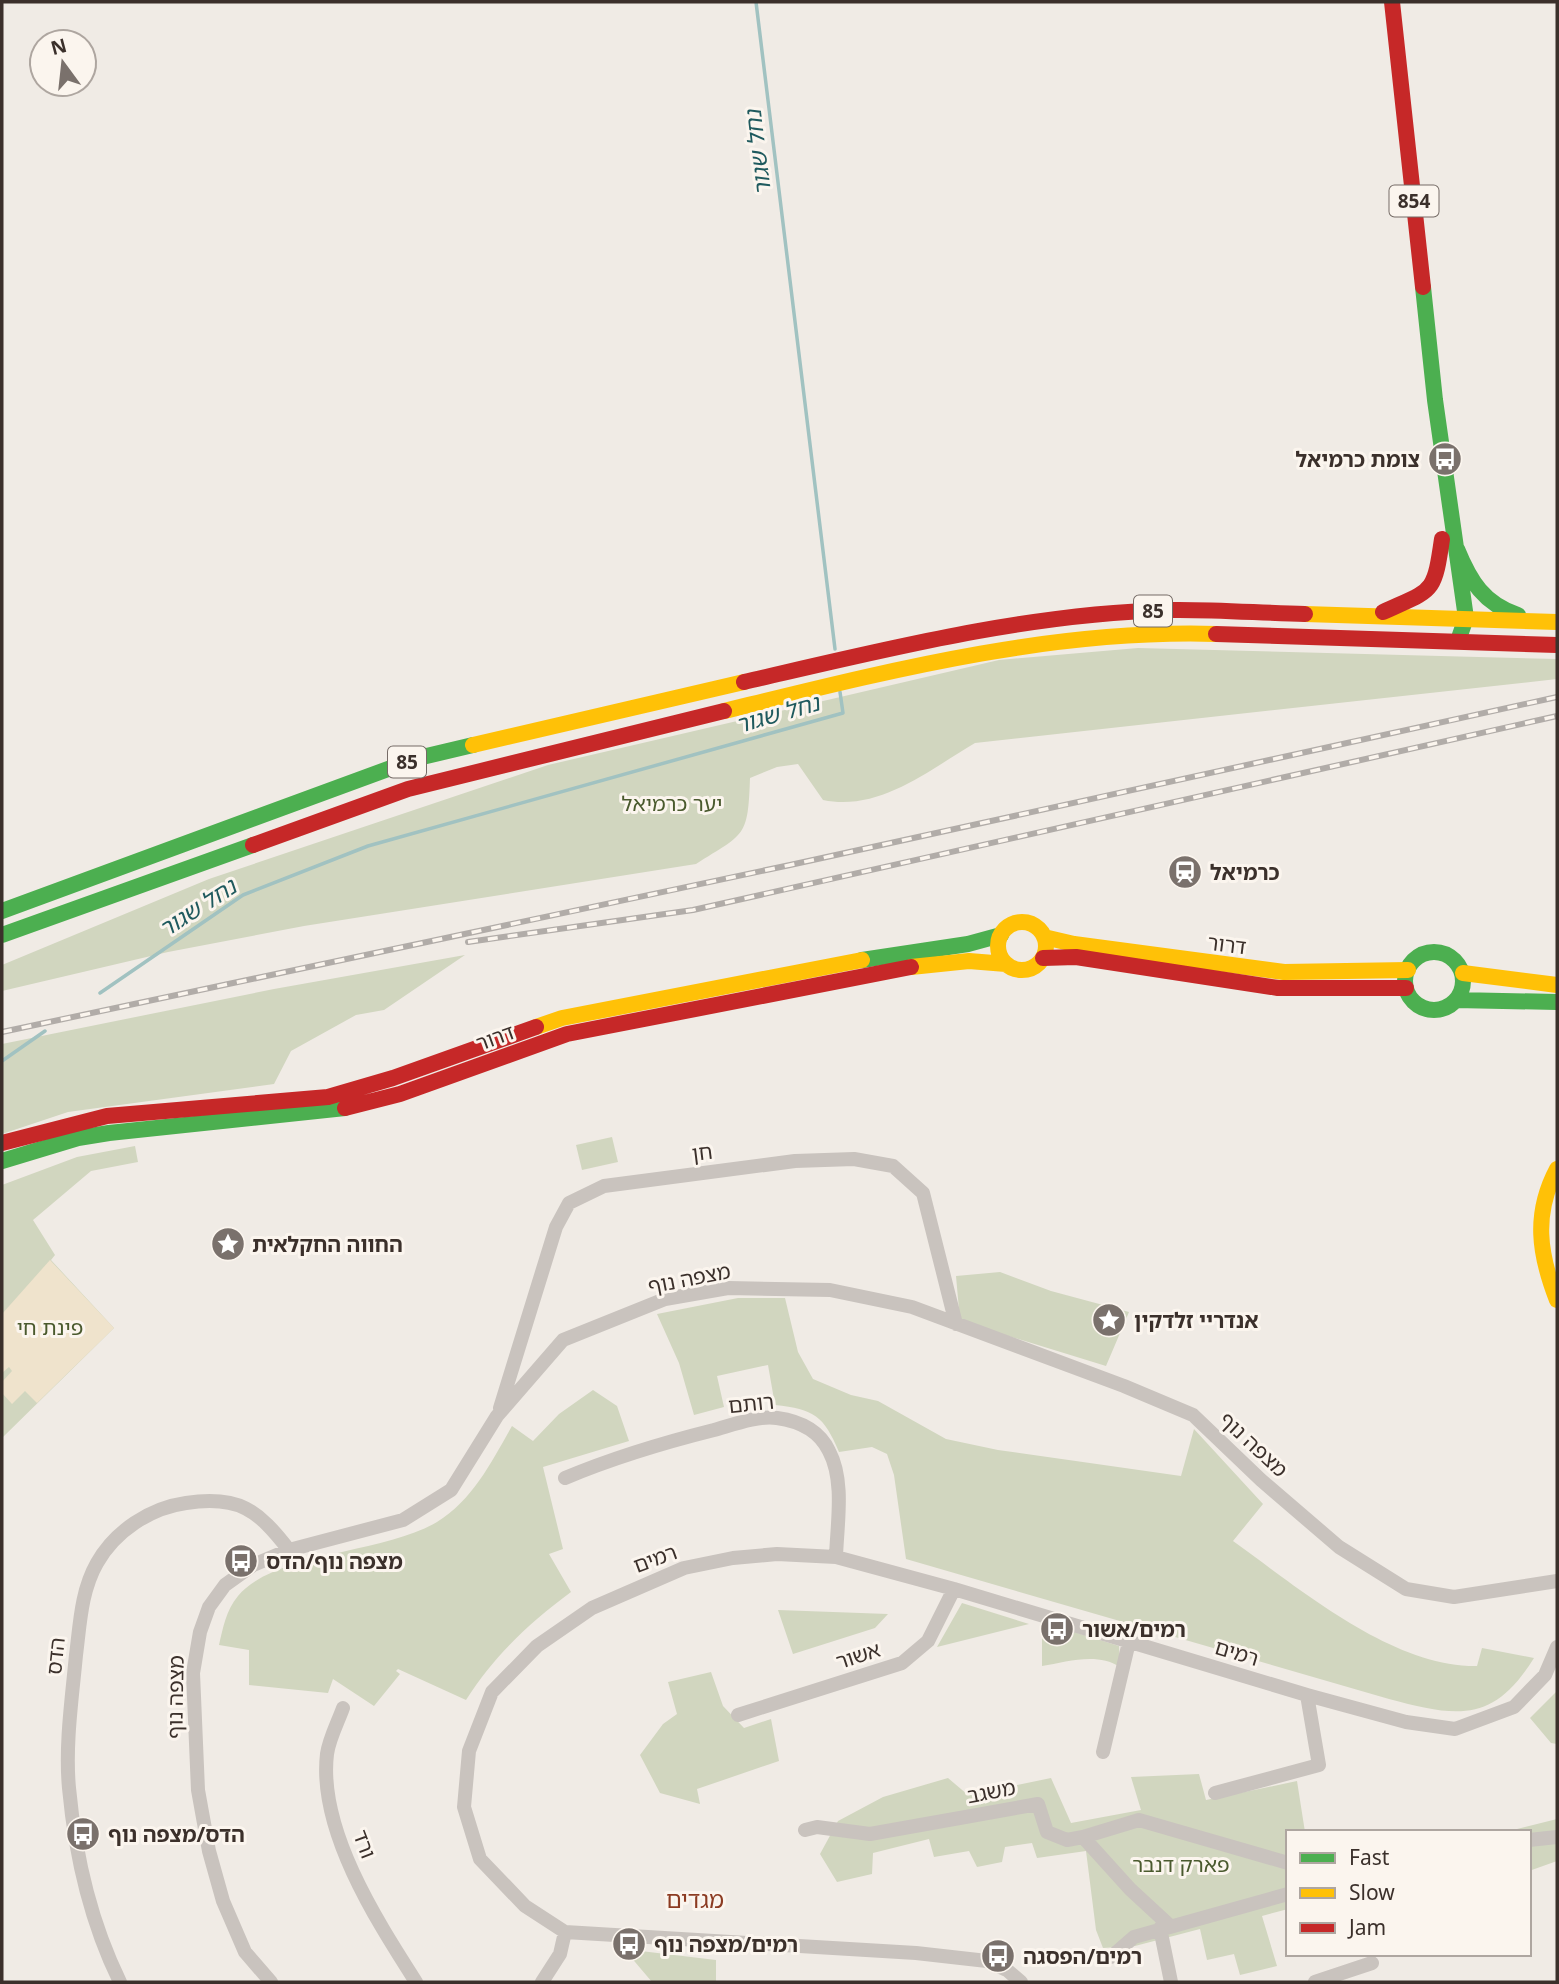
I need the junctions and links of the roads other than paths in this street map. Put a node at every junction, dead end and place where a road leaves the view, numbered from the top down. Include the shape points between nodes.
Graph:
1 (1392, 2) edge
2 (1435, 400) junction
3 (1442, 539) junction
4 (1457, 549) junction
5 (1371, 615) junction
6 (1458, 618) junction
7 (1552, 622) edge
8 (1458, 642) junction
9 (1557, 645) edge
10 (2, 911) edge
11 (2, 935) edge
12 (1001, 935) junction
13 (1044, 937) junction
14 (1043, 958) junction
15 (1006, 964) junction
16 (1408, 970) junction
17 (1462, 973) junction
18 (1555, 985) edge
19 (1406, 988) junction
20 (1456, 1000) junction
21 (1554, 1002) edge
22 (2, 1143) edge
23 (2, 1161) edge
24 (1557, 1169) edge
25 (1557, 1197) edge
26 (1557, 1266) edge
27 (1557, 1300) edge
28 (956, 1324) junction
29 (497, 1416) junction
30 (565, 1478) dead end
31 (289, 1550) junction
32 (836, 1557) junction
33 (1557, 1581) edge
34 (954, 1589) junction
35 (1129, 1642) junction
36 (1557, 1647) edge
37 (1307, 1695) junction
38 (343, 1708) dead end
39 (738, 1715) dead end
40 (1103, 1752) dead end
41 (1215, 1793) dead end
42 (805, 1830) dead end
43 (1083, 1837) junction
44 (1557, 1837) edge
45 (1531, 1840) edge
46 (1286, 1862) edge
47 (1286, 1895) edge
48 (1165, 1926) junction
49 (565, 1932) junction
50 (1111, 1957) dead end
51 (1372, 1963) dead end
52 (120, 1982) edge
53 (271, 1982) edge
54 (416, 1982) edge
55 (542, 1982) edge
56 (1021, 1982) edge
57 (1171, 1982) edge
58 (1315, 1982) edge

1 - 2 main road, 854
2 - 3 main road, 854
2 - 4 main road, 854
3 - 5 main road via 1436,579 1424,593
3 - 6 main road, 854
4 - 6 main road, 854
4 - 7 main road via 1468,579 1487,602
5 - 6 main road, 85
5 - 10 main road, 85 via 1181,610 1110,614 974,632 826,663 418,758
6 - 7 main road, 85
6 - 8 main road, 854
8 - 9 main road, 85
8 - 11 main road, 85 via 1157,634 1009,649 849,681 408,789
12 - 13 main road via 1020,923 1036,927
12 - 15 main road via 998,950
12 - 22 main road, דרור via 562,1018 328,1097 107,1116
13 - 14 main road
13 - 16 main road, דרור via 1284,972
14 - 15 main road via 1028,970
14 - 19 main road, דרור via 1076,957 1291,989
15 - 23 main road, דרור via 920,965 628,1020 567,1034 400,1094 330,1112 109,1133
16 - 17 main road via 1416,958 1438,952 1457,963
16 - 19 main road
17 - 18 main road
17 - 20 main road via 1463,985
18 - 21 main road
19 - 20 main road via 1411,999 1430,1010
20 - 21 main road
24 - 27 main road via 1542,1200 1538,1227 1540,1251
25 - 26 main road via 1551,1247
28 - 29 street, מצפה נוף via 912,1307 830,1290 728,1288 665,1299 563,1340
28 - 29 street, חן via 923,1193 893,1166 853,1159 795,1161 604,1186 569,1203 556,1227
28 - 33 street, מצפה נוף via 1193,1415 1339,1547 1406,1589 1454,1597
29 - 31 street, מצפה נוף via 451,1490 403,1520
30 - 32 street, רותם via 630,1451 732,1425 774,1418 806,1426 830,1452 837,1476
31 - 52 street, הדס via 261,1516 239,1506 199,1501 146,1515 121,1533 97,1563 82,1602 71,1702 69,1787 85,1883
31 - 53 street, מצפה נוף via 253,1565 225,1585 209,1607 193,1673 198,1790 209,1851 223,1901 245,1952
32 - 34 street, רמים
32 - 49 street, רמים via 777,1554 733,1558 684,1568 642,1584 592,1608 541,1643 492,1692 469,1751 464,1807 480,1859 525,1906
34 - 35 street, רמים
34 - 39 street, אשור via 928,1641 902,1663
35 - 37 street, רמים
35 - 40 street
36 - 37 street, רמים via 1545,1675 1514,1707 1455,1729 1406,1722
37 - 41 street via 1319,1765
38 - 54 street, ורד via 327,1753 328,1787 337,1828 364,1900
42 - 43 street, משגב via 817,1827 870,1834 1038,1804 1046,1832 1067,1839
43 - 46 street via 1139,1821
43 - 48 street
44 - 45 street
47 - 48 street
48 - 50 street via 1133,1937
48 - 57 street
49 - 55 street via 560,1954
49 - 56 street, רמים via 930,1954 986,1961
51 - 58 street

